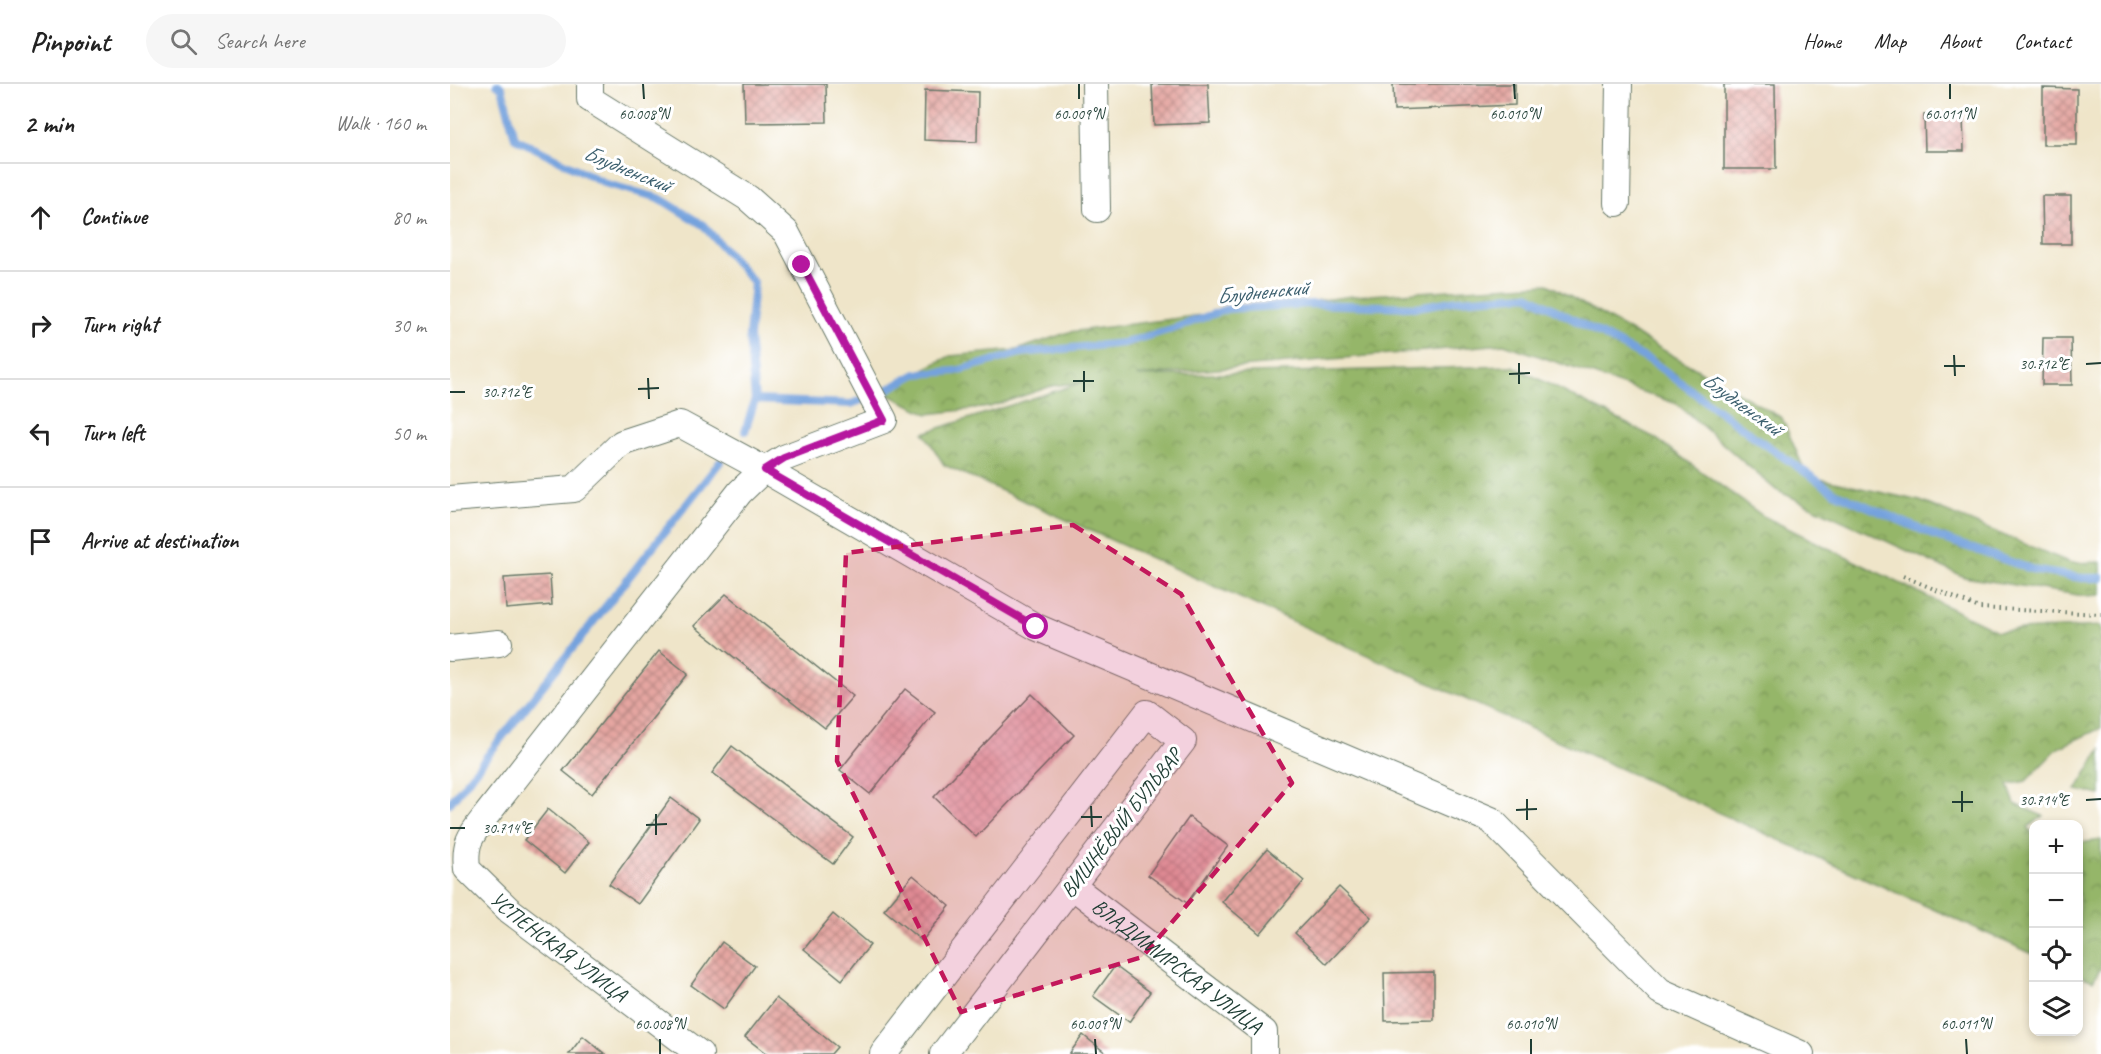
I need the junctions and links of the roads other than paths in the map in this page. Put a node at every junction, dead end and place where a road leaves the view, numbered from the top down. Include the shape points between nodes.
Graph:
1 (1095, 84) edge
2 (1619, 84) edge
3 (590, 92) edge
4 (1617, 202) dead end
5 (1097, 209) dead end
6 (765, 470) junction
7 (450, 499) edge
8 (498, 643) dead end
9 (450, 648) edge
10 (1072, 886) junction
11 (700, 1054) edge
12 (883, 1054) edge
13 (943, 1054) edge
14 (1264, 1054) edge
15 (1801, 1054) edge

1 - 5 street
2 - 4 street
3 - 6 street via 748,198 786,232 884,420 784,458
6 - 7 street via 680,424 622,443 574,489
6 - 11 street, УСПЕНСКАЯ УЛИЦА via 740,492 465,847 467,869 509,910
6 - 15 street via 1036,627 1491,820 1660,991
8 - 9 street
10 - 12 street, ВИШНЁВЫЙ БУЛЬВАР via 1184,741 1147,713
10 - 13 street, ВИШНЁВЫЙ БУЛЬВАР
10 - 14 street, ВЛАДИМИРСКАЯ УЛИЦА via 1264,1032

